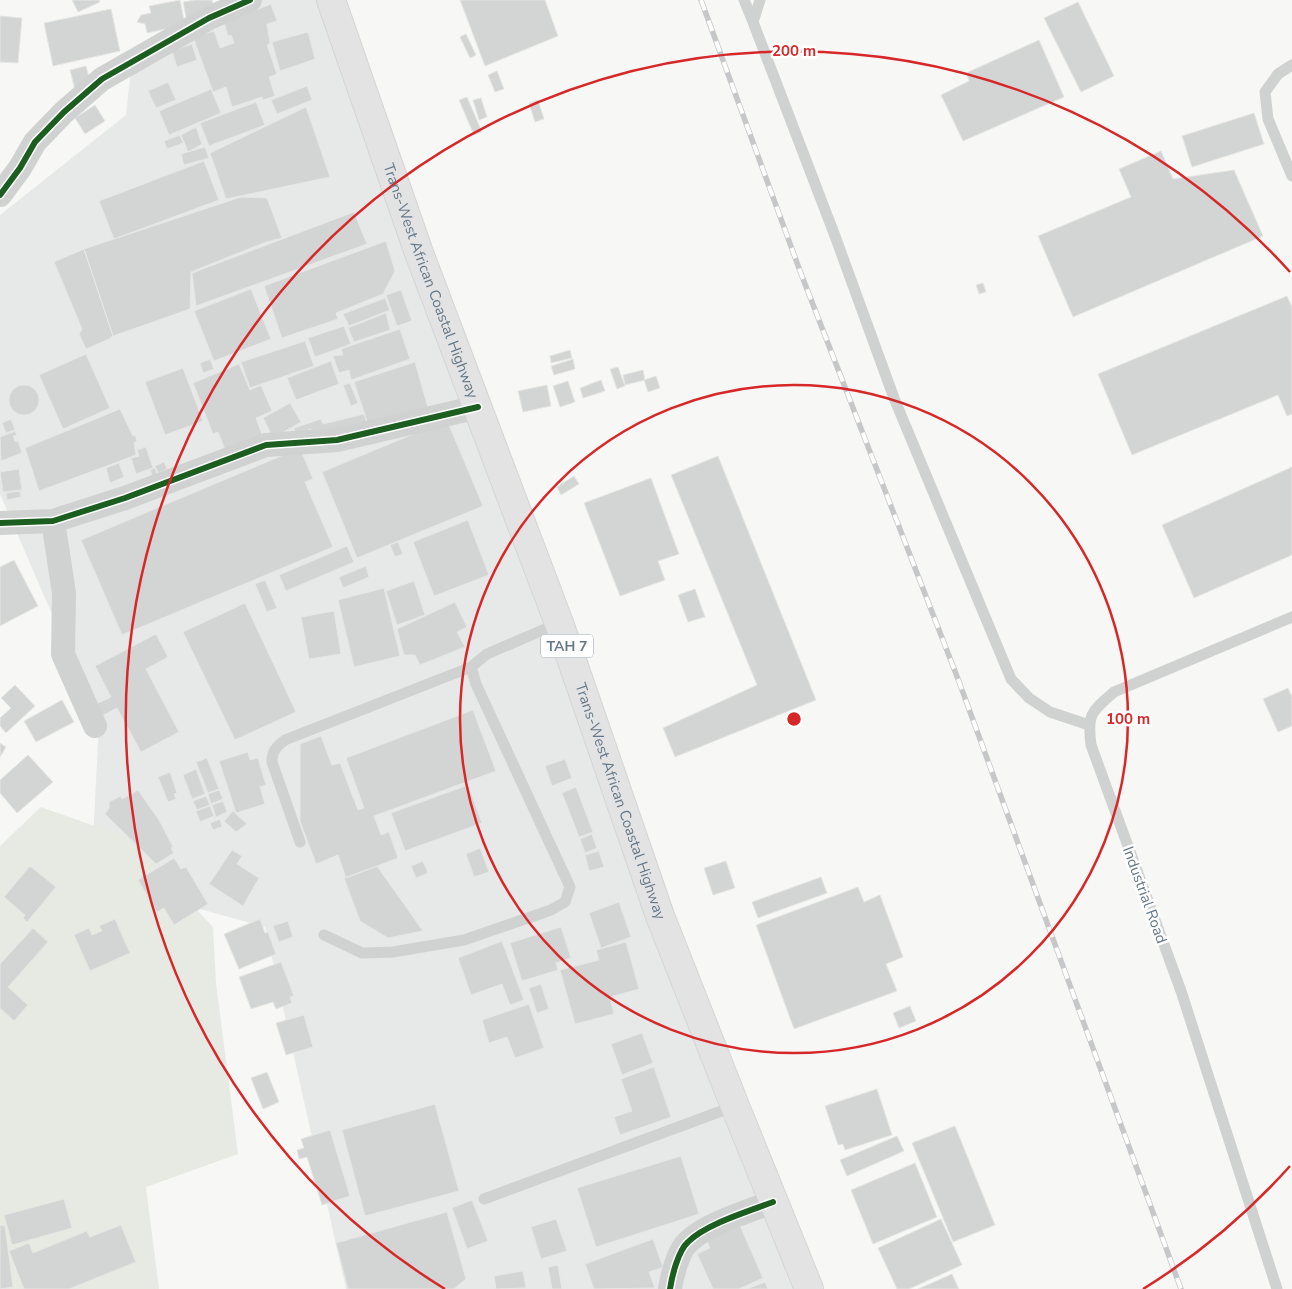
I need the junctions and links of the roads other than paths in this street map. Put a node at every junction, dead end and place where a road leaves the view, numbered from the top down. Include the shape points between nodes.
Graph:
1 (250, 0) edge
2 (331, 0) edge
3 (744, 0) edge
4 (760, 0) edge
5 (753, 22) junction
6 (1292, 65) edge
7 (1292, 176) edge
8 (0, 195) edge
9 (478, 407) junction
10 (53, 520) junction
11 (0, 523) edge
12 (1292, 617) edge
13 (559, 623) junction
14 (472, 667) junction
15 (1089, 725) junction
16 (95, 726) dead end
17 (300, 842) dead end
18 (324, 935) dead end
19 (735, 1106) junction
20 (484, 1200) dead end
21 (773, 1202) junction
22 (670, 1289) edge
23 (809, 1289) edge
24 (1277, 1289) edge

1 - 8 street via 209,18 102,79 35,142
2 - 9 highway, Trans-West African Coastal Highway / TAH 7 via 419,253
3 - 5 lane
4 - 5 lane
5 - 15 lane via 894,398 1011,679 1029,698 1050,712
6 - 7 lane via 1278,74 1265,92 1268,119
9 - 10 street via 337,440 266,446 125,498
9 - 13 highway, Trans-West African Coastal Highway / TAH 7
10 - 11 street
10 - 16 street via 64,593 63,654
12 - 15 lane via 1114,692 1096,708
13 - 14 lane via 487,654
13 - 19 highway, Trans-West African Coastal Highway / TAH 7 via 660,916
14 - 17 lane via 285,740 277,746 272,753 272,762
14 - 18 lane via 476,684 570,887 565,902 551,910 464,940 393,952 362,953
15 - 24 lane, Industrial Road via 1091,745 1180,991
19 - 20 lane
19 - 21 highway, Trans-West African Coastal Highway / TAH 7
21 - 22 street via 710,1227 687,1243
21 - 23 highway, Trans-West African Coastal Highway / TAH 7

